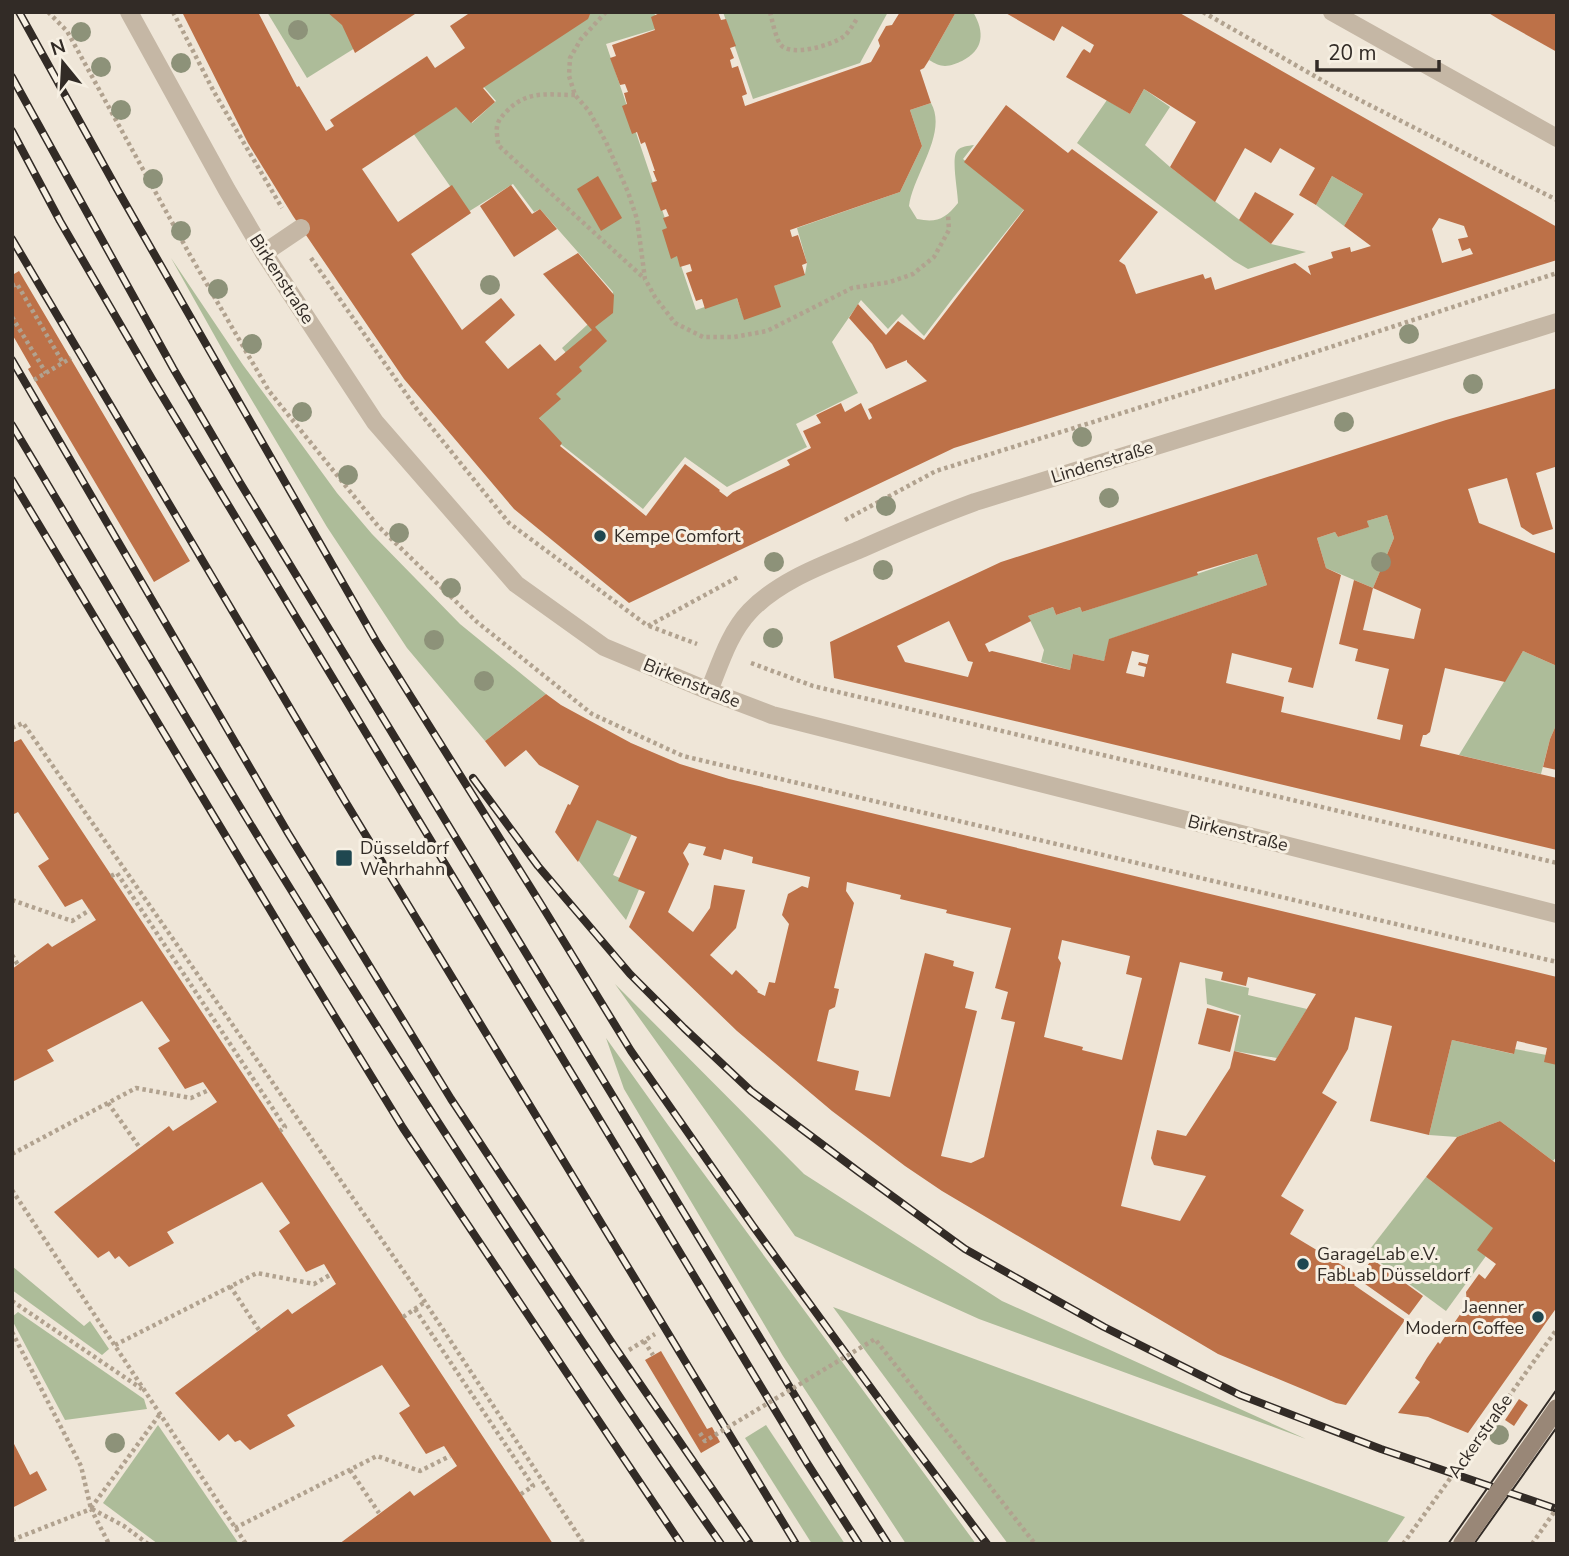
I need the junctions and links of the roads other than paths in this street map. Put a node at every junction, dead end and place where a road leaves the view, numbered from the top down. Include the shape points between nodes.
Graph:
1 (129, 12) edge
2 (1332, 12) edge
3 (1557, 138) edge
4 (299, 230) road end
5 (264, 253) junction
6 (1557, 322) edge
7 (709, 691) junction
8 (1557, 914) edge
9 (1557, 1408) edge
10 (1462, 1544) edge

1 - 5 street, Birkenstraße
2 - 3 street
4 - 5 street
5 - 7 street, Birkenstraße via 375,422 516,584 604,648
6 - 7 street, Lindenstraße via 934,517 775,589 749,612 729,640
7 - 8 street, Birkenstraße via 772,715
9 - 10 street, bridge

